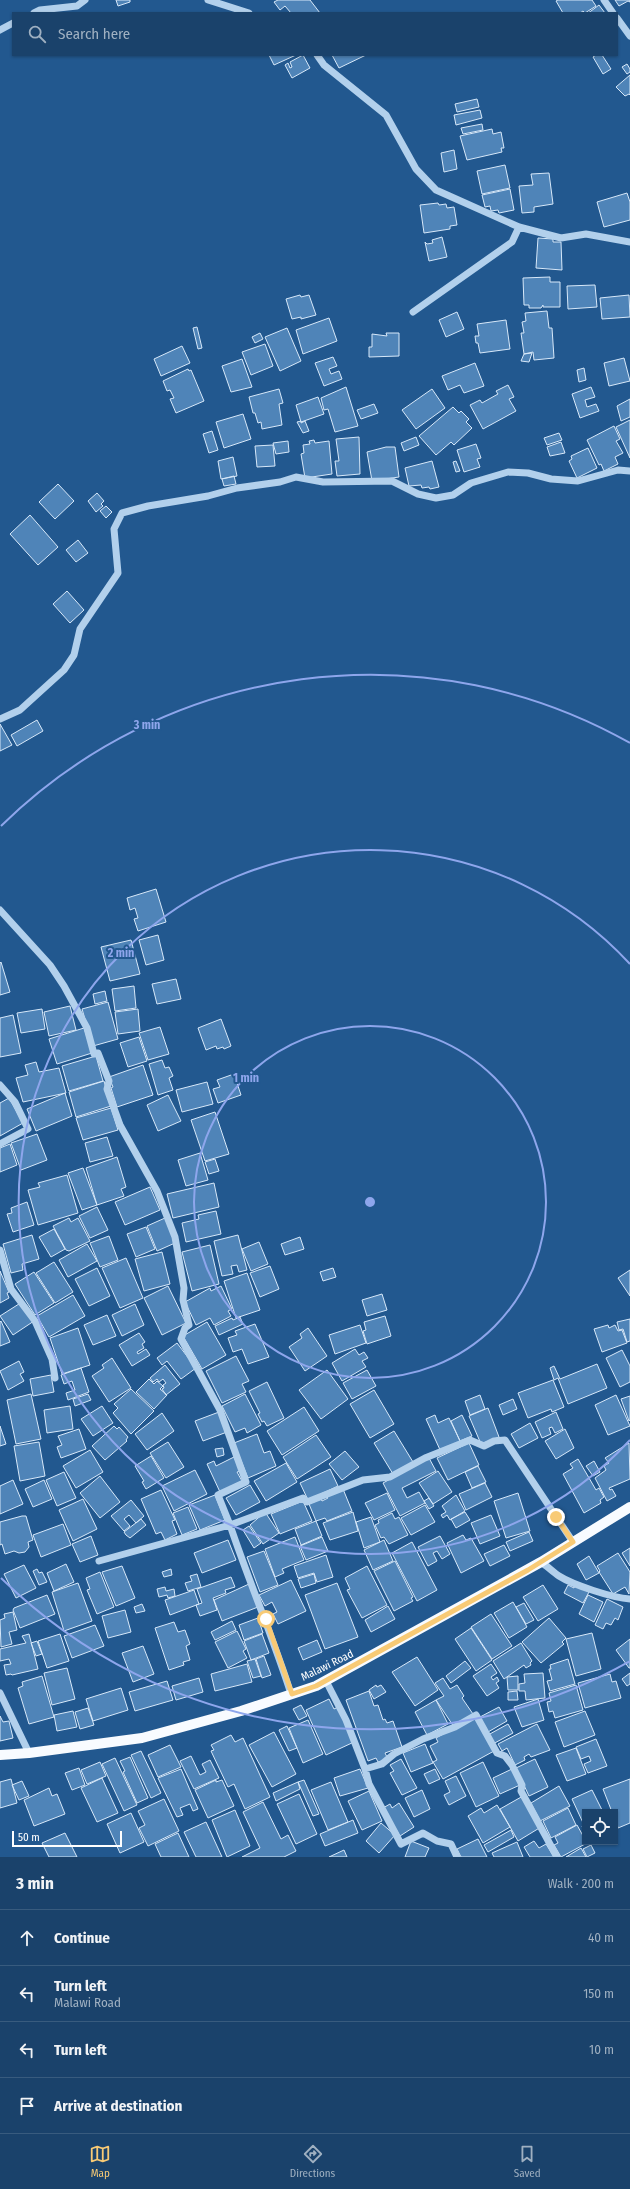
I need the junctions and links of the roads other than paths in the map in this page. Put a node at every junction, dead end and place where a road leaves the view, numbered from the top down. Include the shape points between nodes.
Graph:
1 (85, 0) edge
2 (208, 0) edge
3 (604, 0) edge
4 (36, 12) edge
5 (246, 12) edge
6 (612, 12) edge
7 (618, 19) edge
8 (12, 24) edge
9 (0, 30) edge
10 (630, 36) edge
11 (318, 56) edge
12 (519, 227) junction
13 (630, 242) edge
14 (413, 312) dead end
15 (630, 471) edge
16 (0, 719) edge
17 (0, 910) edge
18 (0, 1085) edge
19 (0, 1144) edge
20 (0, 1250) edge
21 (55, 1378) dead end
22 (630, 1507) edge
23 (230, 1525) junction
24 (573, 1542) junction
25 (99, 1561) dead end
26 (541, 1562) junction
27 (630, 1599) edge
28 (326, 1681) junction
29 (0, 1693) edge
30 (292, 1694) junction
31 (29, 1753) junction
32 (0, 1754) edge
33 (365, 1769) junction
34 (457, 1857) edge
35 (557, 1857) edge

1 - 4 street via 77,6
2 - 5 street
3 - 6 street
7 - 10 street
8 - 9 street
11 - 12 street via 324,65 386,115 416,169 436,190
12 - 13 street via 561,238 586,234
12 - 14 street via 512,242
15 - 16 street via 618,470 578,481 508,472 471,483 453,495 436,498 418,494 392,481 323,482 296,477 122,513 114,528 118,573 80,629 74,655 64,670 20,710
17 - 23 street via 50,965 84,1022 94,1054 98,1053 109,1081 107,1089 120,1125 157,1191 175,1237 189,1325 181,1338 222,1416 246,1482 218,1495
18 - 19 street via 15,1102 28,1129
20 - 21 street via 11,1289 35,1321 52,1359
22 - 24 main road, Malawi Road
23 - 24 street via 303,1498 306,1502 363,1480 390,1477 426,1458 470,1440 484,1446 494,1441 505,1440
23 - 25 street
23 - 30 street via 247,1578 275,1644
24 - 26 main road, Malawi Road
26 - 27 street via 559,1576 571,1581
26 - 28 main road, Malawi Road
28 - 30 main road, Malawi Road
28 - 33 street via 346,1720
29 - 31 street
30 - 31 main road, Malawi Road via 142,1738
31 - 32 main road, Malawi Road
33 - 34 street via 369,1784 401,1844 423,1833 437,1841 451,1844
33 - 35 street via 382,1764 394,1754 476,1715 497,1753 505,1756 512,1765 522,1785 521,1791

